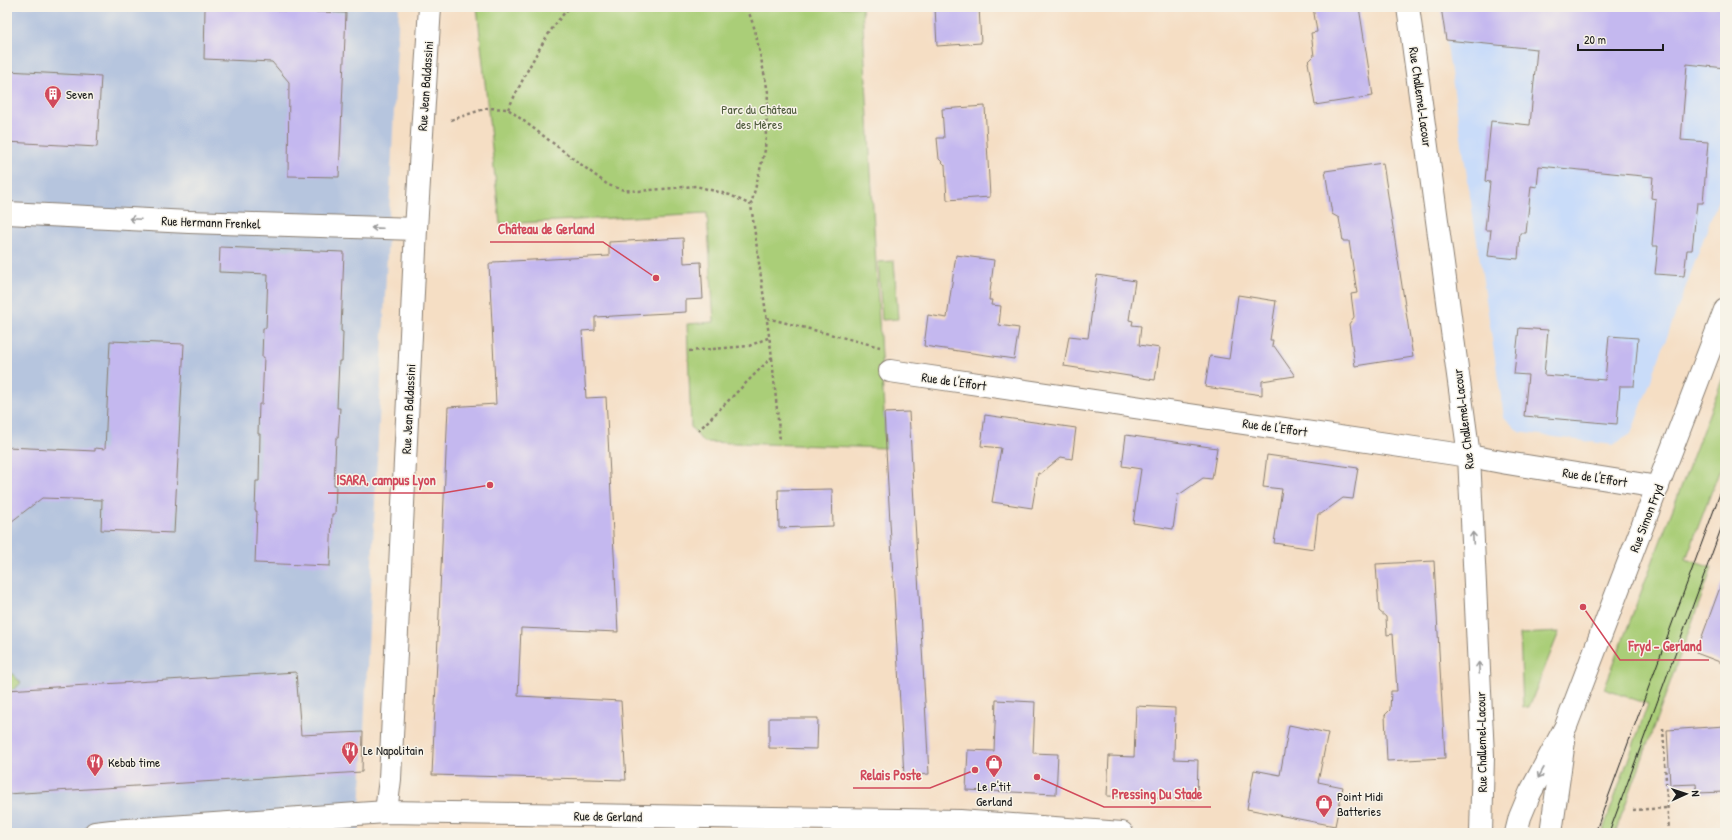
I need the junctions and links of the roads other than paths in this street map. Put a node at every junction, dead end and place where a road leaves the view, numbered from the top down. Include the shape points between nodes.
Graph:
1 (430, 7) edge
2 (1408, 7) edge
3 (7, 213) edge
4 (416, 229) junction
5 (1725, 310) edge
6 (890, 372) dead end
7 (1469, 456) junction
8 (1658, 487) junction
9 (1566, 726) junction
10 (386, 812) junction
11 (687, 825) edge
12 (95, 833) edge
13 (1122, 833) edge
14 (1481, 833) edge
15 (1516, 833) edge
16 (1551, 833) edge

1 - 4 street, Rue Jean Baldassini
2 - 7 street, Rue Challemel-Lacour
4 -> 3 street, Rue Hermann Frenkel
4 - 10 street, Rue Jean Baldassini via 390,779
5 - 8 street, Rue Simon Fryd
6 - 7 street, Rue de l'Effort
7 - 8 street, Rue de l'Effort
14 -> 7 street, Rue Challemel-Lacour via 1483,756
8 - 9 street, Rue Simon Fryd
9 -> 15 street, Rue Simon Fryd via 1530,793
9 - 16 street, Rue Simon Fryd
10 - 11 street, Rue de Gerland
10 - 12 street, Rue de Gerland
11 - 13 street, Rue de Gerland via 960,821

